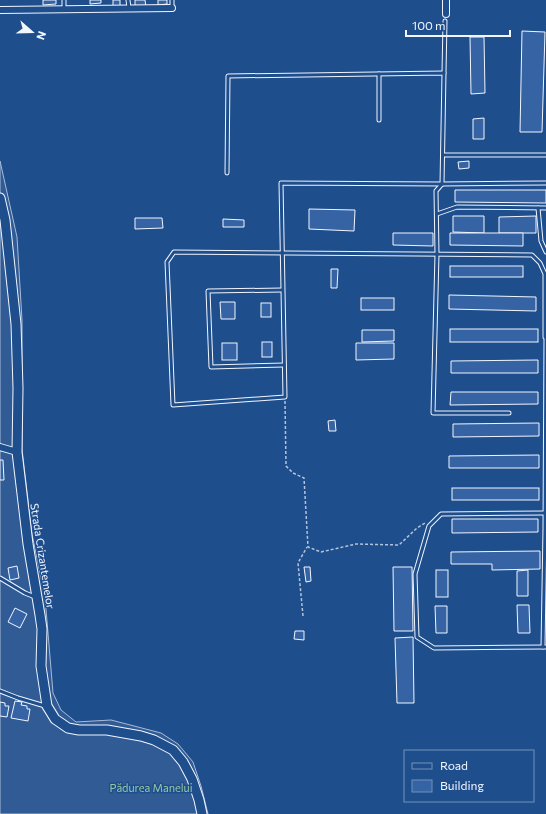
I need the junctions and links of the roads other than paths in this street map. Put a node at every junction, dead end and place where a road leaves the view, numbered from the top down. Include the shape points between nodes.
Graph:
1 (64, 0) edge
2 (128, 0) edge
3 (172, 0) edge
4 (446, 0) edge
5 (129, 8) junction
6 (172, 8) joint
7 (64, 9) junction
8 (0, 10) edge
9 (446, 14) dead end
10 (445, 21) dead end
11 (444, 73) junction
12 (379, 74) junction
13 (379, 120) dead end
14 (443, 155) junction
15 (546, 155) edge
16 (227, 173) dead end
17 (546, 183) edge
18 (442, 184) junction
19 (0, 198) edge
20 (538, 208) junction
21 (546, 208) edge
22 (437, 214) junction
23 (546, 252) edge
24 (281, 253) junction
25 (437, 254) junction
26 (282, 290) junction
27 (546, 337) edge
28 (284, 365) junction
29 (509, 414) dead end
30 (0, 447) edge
31 (18, 452) junction
32 (546, 513) edge
33 (546, 528) edge
34 (0, 578) edge
35 (36, 598) junction
36 (544, 647) edge
37 (0, 691) edge
38 (47, 706) junction
39 (202, 814) edge

1 - 7 lane
2 - 5 lane
3 - 6 lane
4 - 9 street
5 - 6 street
5 - 7 street
7 - 8 street
10 - 11 lane
11 - 12 lane
11 - 14 lane
12 - 13 lane
12 - 16 lane via 228,76
14 - 15 lane
14 - 18 lane
17 - 18 lane
18 - 22 lane via 436,191
18 - 24 lane via 281,182
19 - 31 street, Strada Crizantemelor via 5,220 16,324
20 - 21 lane
20 - 22 lane via 457,207
20 - 23 lane
22 - 25 lane
24 - 25 lane
24 - 26 lane
24 - 28 lane via 174,252 167,262 173,405 285,397
25 - 27 lane via 532,255 540,263 545,274
25 - 29 lane via 433,413
26 - 28 lane
26 - 28 lane via 208,290 211,367
27 - 32 lane
30 - 31 street
31 - 35 street, Strada Crizantemelor
32 - 33 lane
32 - 36 lane via 441,514 429,526 415,574 417,637 434,648
33 - 36 lane
34 - 35 lane
35 - 38 street, Strada Crizantemelor via 42,629 42,675
37 - 38 lane
38 - 39 street, Strada Crizantemelor via 55,719 68,728 107,730 141,736 173,750 192,779

